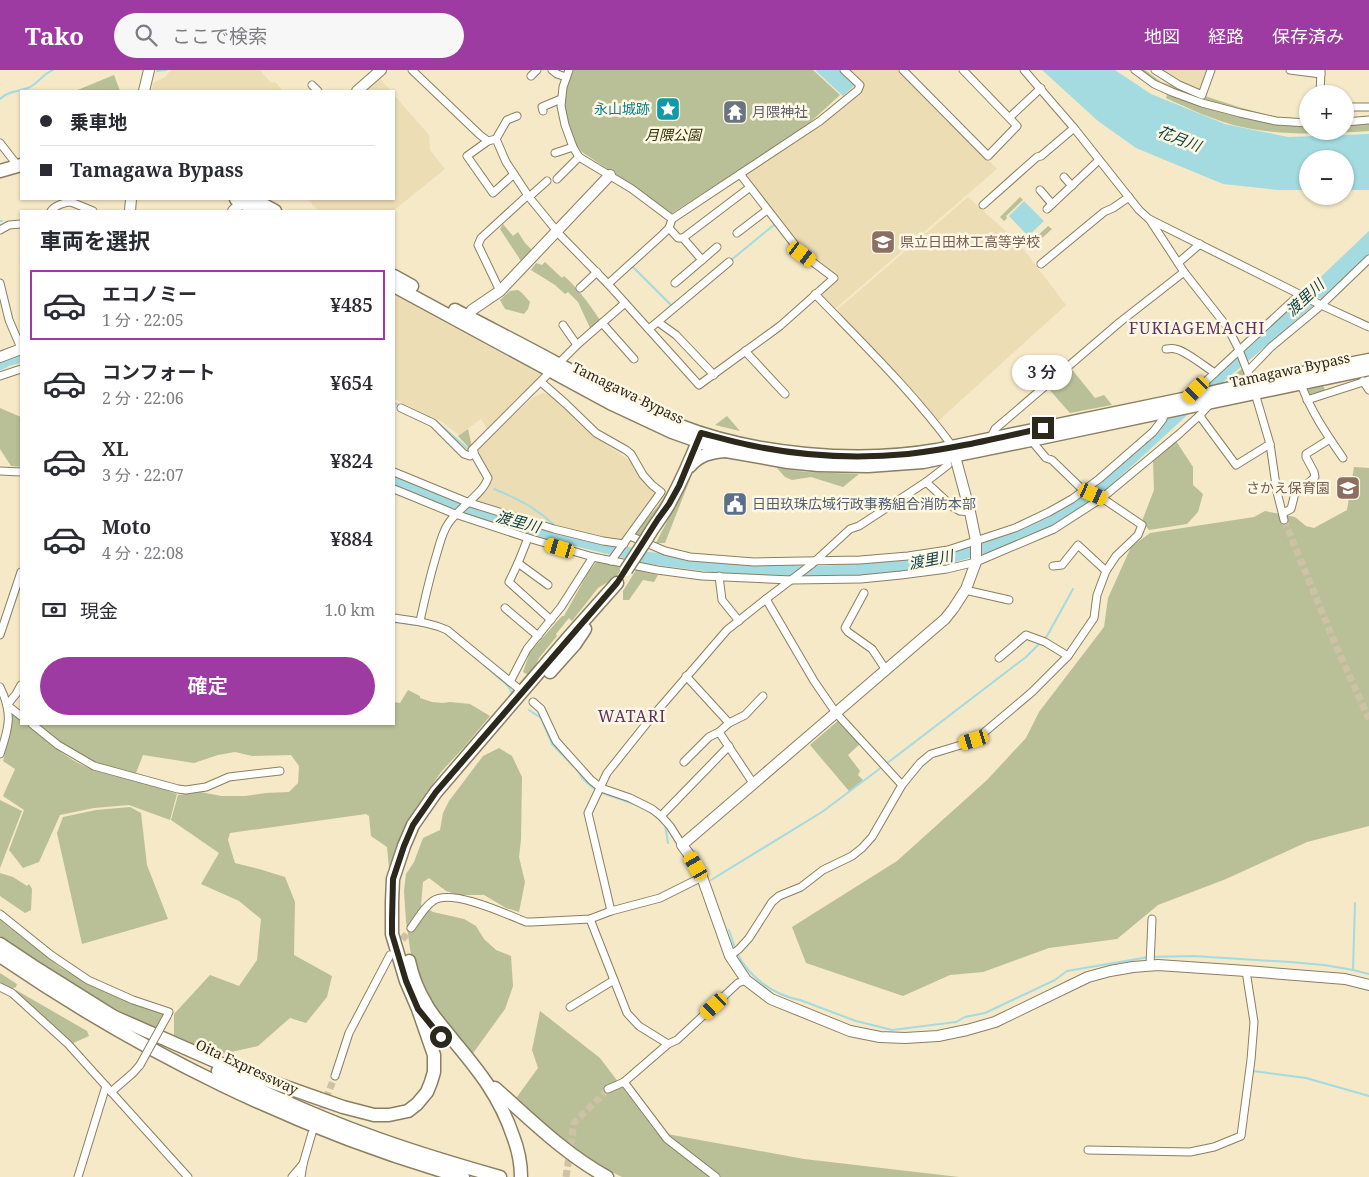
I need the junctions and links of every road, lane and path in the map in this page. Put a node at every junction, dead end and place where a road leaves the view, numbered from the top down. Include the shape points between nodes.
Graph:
1 (149, 70) edge
2 (381, 70) edge
3 (412, 70) edge
4 (552, 70) edge
5 (903, 70) edge
6 (963, 70) edge
7 (1024, 70) edge
8 (1136, 70) edge
9 (1211, 70) edge
10 (1290, 70) edge
11 (846, 71) edge
12 (1159, 71) edge
13 (1321, 72) edge
14 (568, 73) edge
15 (312, 85) dead end
16 (1320, 85) edge
17 (1041, 88) junction
18 (144, 90) edge
19 (317, 90) edge
20 (357, 90) edge
21 (561, 99) junction
22 (1354, 107) edge
23 (1369, 107) edge
24 (543, 111) dead end
25 (517, 116) dead end
26 (1010, 117) junction
27 (1369, 120) edge
28 (1354, 121) edge
29 (1299, 123) edge
30 (1074, 128) junction
31 (492, 140) junction
32 (0, 143) edge
33 (573, 147) junction
34 (555, 153) dead end
35 (579, 157) junction
36 (1100, 160) junction
37 (20, 165) edge
38 (0, 171) edge
39 (514, 174) junction
40 (740, 174) junction
41 (610, 175) junction
42 (1064, 177) dead end
43 (557, 179) dead end
44 (547, 181) dead end
45 (1072, 186) junction
46 (749, 188) junction
47 (1040, 190) dead end
48 (529, 196) junction
49 (1129, 197) junction
50 (242, 202) edge
51 (983, 204) dead end
52 (52, 210) edge
53 (91, 210) edge
54 (255, 210) edge
55 (271, 210) edge
56 (767, 210) junction
57 (1149, 218) junction
58 (672, 219) junction
59 (20, 224) edge
60 (668, 228) junction
61 (0, 230) edge
62 (557, 231) junction
63 (737, 233) dead end
64 (683, 238) junction
65 (1200, 244) junction
66 (717, 247) dead end
67 (1369, 259) edge
68 (702, 260) junction
69 (729, 262) dead end
70 (1178, 263) junction
71 (1041, 264) dead end
72 (597, 272) junction
73 (1184, 272) junction
74 (395, 277) edge
75 (0, 283) edge
76 (675, 283) dead end
77 (608, 284) junction
78 (395, 286) edge
79 (580, 288) dead end
80 (500, 291) junction
81 (815, 294) junction
82 (1300, 294) junction
83 (625, 303) junction
84 (1319, 304) junction
85 (465, 320) junction
86 (658, 322) junction
87 (602, 323) junction
88 (563, 325) dead end
89 (1369, 327) edge
90 (649, 329) junction
91 (577, 345) junction
92 (20, 346) edge
93 (20, 348) edge
94 (1166, 349) dead end
95 (1239, 350) junction
96 (746, 351) junction
97 (0, 356) edge
98 (634, 359) dead end
99 (1369, 360) edge
100 (554, 367) junction
101 (20, 369) edge
102 (1369, 369) edge
103 (1215, 373) junction
104 (714, 374) junction
105 (0, 376) edge
106 (1366, 381) edge
107 (540, 382) junction
108 (1252, 382) junction
109 (1301, 384) junction
110 (1369, 390) edge
111 (786, 394) dead end
112 (1188, 398) junction
113 (1307, 400) junction
114 (1212, 402) junction
115 (401, 408) dead end
116 (1168, 408) junction
117 (1200, 415) junction
118 (673, 433) junction
119 (1028, 436) junction
120 (700, 437) junction
121 (990, 439) junction
122 (1330, 439) junction
123 (1270, 444) junction
124 (726, 451) junction
125 (474, 452) junction
126 (952, 456) junction
127 (1343, 458) dead end
128 (0, 471) edge
129 (20, 472) edge
130 (395, 472) edge
131 (685, 472) junction
132 (926, 482) junction
133 (395, 489) edge
134 (1083, 490) junction
135 (1102, 498) junction
136 (467, 502) junction
137 (970, 512) junction
138 (455, 514) junction
139 (630, 536) junction
140 (528, 538) junction
141 (976, 541) junction
142 (624, 544) junction
143 (593, 557) junction
144 (611, 561) junction
145 (976, 562) junction
146 (518, 563) junction
147 (814, 563) junction
148 (1053, 566) dead end
149 (1106, 571) junction
150 (20, 575) edge
151 (719, 576) junction
152 (792, 580) junction
153 (617, 583) junction
154 (548, 585) dead end
155 (965, 590) junction
156 (864, 593) dead end
157 (766, 599) junction
158 (1009, 600) dead end
159 (505, 608) dead end
160 (395, 618) edge
161 (551, 620) junction
162 (420, 621) junction
163 (739, 621) junction
164 (0, 635) edge
165 (538, 636) junction
166 (1068, 656) junction
167 (999, 658) dead end
168 (886, 670) junction
169 (686, 676) junction
170 (510, 682) junction
171 (0, 687) edge
172 (20, 687) edge
173 (519, 689) dead end
174 (763, 696) dead end
175 (533, 702) dead end
176 (7, 705) junction
177 (836, 713) junction
178 (20, 715) edge
179 (729, 723) junction
180 (33, 725) edge
181 (719, 732) junction
182 (729, 746) junction
183 (0, 754) edge
184 (684, 762) dead end
185 (280, 772) dead end
186 (754, 783) junction
187 (902, 785) junction
188 (599, 790) junction
189 (661, 816) junction
190 (682, 845) junction
191 (702, 877) junction
192 (611, 911) junction
193 (0, 914) edge
194 (1152, 918) dead end
195 (590, 919) junction
196 (411, 928) tunnel mouth
197 (0, 944) edge
198 (734, 953) junction
199 (0, 956) edge
200 (390, 956) tunnel mouth
201 (1150, 961) junction
202 (1246, 971) junction
203 (614, 980) junction
204 (746, 980) junction
205 (1369, 985) edge
206 (0, 987) edge
207 (570, 1006) dead end
208 (418, 1009) junction
209 (110, 1015) junction
210 (668, 1044) junction
211 (335, 1076) tunnel mouth
212 (482, 1076) junction
213 (624, 1082) junction
214 (109, 1089) junction
215 (608, 1089) tunnel mouth
216 (312, 1133) dead end
217 (1088, 1150) dead end
218 (303, 1164) junction
219 (78, 1177) edge
220 (188, 1177) edge
221 (292, 1177) edge
222 (301, 1177) edge
223 (463, 1177) edge
224 (500, 1177) edge
225 (516, 1177) edge
226 (521, 1177) edge
227 (608, 1177) edge
228 (716, 1177) edge

1 - 18 street
2 - 20 street
3 - 31 street via 480,135
4 - 14 street via 558,74
5 - 26 street via 988,156 1017,126
6 - 26 street
7 - 17 street
8 - 29 street via 1154,84 1202,103 1276,121
9 - 12 street via 1202,95
10 - 13 street
11 - 40 street via 860,85 858,90
13 - 16 street
14 - 21 street
15 - 19 street
17 - 26 street
17 - 30 street
21 - 24 street via 542,107
21 - 33 street via 565,126
22 - 23 street
25 - 31 street via 507,120
27 - 28 street
30 - 36 street
30 - 51 street
31 - 39 street
31 - 39 street via 467,156 493,194
32 - 37 street
33 - 34 street
33 - 35 street
35 - 41 street
35 - 43 street
36 - 45 street
36 - 49 street
37 - 38 highway
39 - 48 street
40 - 46 street
40 - 58 street
41 - 58 street
41 - 62 street
42 - 45 street
44 - 48 street
45 - 47 street via 1050,207
46 - 56 street
46 - 64 street
48 - 62 street
48 - 80 street via 481,238 478,245
49 - 57 street
49 - 71 street via 1104,212
50 - 54 highway
50 - 55 highway
52 - 53 street via 67,202
56 - 63 street
56 - 81 street via 802,254 834,278
57 - 65 street
57 - 70 street
58 - 60 street
59 - 61 street
60 - 64 street via 678,238
60 - 77 street
62 - 72 street
62 - 80 street
64 - 68 street
65 - 70 street
65 - 82 street
66 - 68 street
67 - 84 street
68 - 76 street
69 - 86 street
70 - 73 street
72 - 77 street
72 - 79 street
73 - 95 street via 1228,328
73 - 121 street via 995,429
74 - 85 highway, Tamagawa Bypass
75 - 92 street via 9,320
77 - 83 street
78 - 85 highway, Tamagawa Bypass
80 - 85 street via 472,310
81 - 96 street
81 - 126 street via 928,416
82 - 84 street
82 - 95 street
83 - 87 street
83 - 90 street
84 - 89 street
84 - 108 street via 1271,347
85 - 100 highway, Tamagawa Bypass
86 - 90 street
86 - 104 street via 676,335
87 - 91 street
87 - 98 street
88 - 91 street
90 - 104 street via 699,385
91 - 100 street
93 - 97 street
94 - 103 street via 1182,351
95 - 103 street
95 - 108 street
96 - 104 street
96 - 111 street
99 - 108 highway, Tamagawa Bypass
100 - 107 street
100 - 118 highway, Tamagawa Bypass via 619,407
100 - 120 highway, Tamagawa Bypass
101 - 105 street
102 - 109 highway, Tamagawa Bypass
103 - 112 street
106 - 110 street
106 - 113 street
107 - 125 street via 472,450
107 - 139 street via 596,433 631,454 642,475 661,492
108 - 109 highway, Tamagawa Bypass
108 - 112 highway, Tamagawa Bypass
108 - 114 highway, Tamagawa Bypass
108 - 123 street
109 - 113 street
112 - 116 highway, Tamagawa Bypass
113 - 122 street
114 - 116 highway, Tamagawa Bypass
114 - 117 street
115 - 125 street via 433,423 464,454 470,456
116 - 119 highway, Tamagawa Bypass
116 - 134 street via 1153,432
117 - 123 street via 1236,465
117 - 135 street
118 - 120 highway, Tamagawa Bypass
118 - 131 highway via 685,449
119 - 121 highway, Tamagawa Bypass
119 - 126 highway, Tamagawa Bypass
119 - 134 street via 1046,458
120 - 124 highway, Tamagawa Bypass
120 - 126 highway, Tamagawa Bypass via 823,455
120 - 131 highway
121 - 126 highway, Tamagawa Bypass
122 - 123 street via 1306,454 1315,477 1295,493 1291,509 1284,516
122 - 127 street
124 - 126 highway, Tamagawa Bypass via 788,462 844,466 908,463
124 - 131 highway via 698,458
125 - 136 street via 488,478 486,485
126 - 132 street
126 - 137 street
128 - 129 street
130 - 136 street
131 - 153 highway, bridge via 669,504
132 - 137 street via 953,507
132 - 147 street via 850,529
133 - 138 street
134 - 135 street
134 - 141 street via 1030,521
135 - 145 street via 1054,529
135 - 149 street via 1142,525 1138,535
136 - 138 street
136 - 142 street via 554,529
137 - 141 street
138 - 140 street
138 - 162 street via 442,536
139 - 142 street
139 - 147 street via 661,550 690,557
140 - 143 street
140 - 146 street
141 - 145 street
141 - 147 street via 948,550 908,556
142 - 144 street
143 - 144 street
143 - 161 street
144 - 151 street via 657,570
145 - 152 street via 947,569 861,579
145 - 155 street
146 - 154 street
146 - 161 street via 509,582
147 - 152 street
148 - 149 street via 1062,565 1078,545
149 - 166 street via 1097,595 1094,618
150 - 164 street
151 - 152 street
151 - 163 street via 722,600
152 - 157 street
153 - 208 highway via 436,792 413,825 393,879 392,934
153 - 212 highway via 575,644 431,810 401,871 398,924 411,970 425,1003
155 - 158 street
155 - 168 street via 945,619
156 - 168 street via 845,628 872,649
157 - 163 street
157 - 177 street
159 - 165 street
160 - 162 street
161 - 165 street
162 - 170 street via 447,630
163 - 169 street
165 - 170 street via 527,649
166 - 167 street via 1026,635
166 - 187 street via 1032,692 974,740 931,754
168 - 177 street
169 - 179 street
169 - 188 street via 607,773
170 - 173 street
171 - 176 street
172 - 176 street
174 - 179 street via 745,715
175 - 188 street via 541,709 556,741
176 - 178 street
176 - 183 street via 8,730
177 - 186 street
177 - 187 street
179 - 181 street
180 - 185 street via 58,746 94,766 178,789 206,787 229,777
181 - 182 street
181 - 184 street via 709,737
182 - 186 street
182 - 189 street
186 - 190 street
187 - 198 street via 872,837 862,848 801,887 779,896
188 - 189 street via 638,802
188 - 192 street via 588,813
189 - 190 street
190 - 191 street
191 - 192 street via 660,898
191 - 198 street
192 - 195 street
193 - 214 street, bridge via 88,980 169,1012 140,1065
194 - 201 street
195 - 196 street via 526,922 463,899 441,898 433,900
195 - 203 street
197 - 209 highway, Oita Expressway
198 - 204 street
199 - 223 highway, Oita Expressway via 106,1023 256,1101 402,1158
200 - 211 street via 349,1033
201 - 202 street via 1158,965
201 - 204 street via 1088,978 995,1022 938,1036 905,1038 880,1038 850,1031 771,999
202 - 205 street via 1345,979
202 - 217 street via 1254,1022 1241,1136 1190,1152
203 - 207 street
203 - 210 street via 627,1013 639,1026
204 - 210 street via 738,983 677,1040
206 - 214 street via 68,1044
208 - 209 highway via 434,1055 434,1072 427,1092 417,1104 408,1111 388,1115 342,1107 226,1066
208 - 225 highway via 492,1103 510,1146
209 - 224 highway, Oita Expressway via 205,1065 309,1112 404,1148
210 - 213 street
212 - 226 highway via 510,1126
212 - 227 highway via 537,1127 577,1159
213 - 215 street
213 - 228 street via 667,1139
214 - 219 street
214 - 220 street
216 - 218 street
218 - 221 street
218 - 222 street

